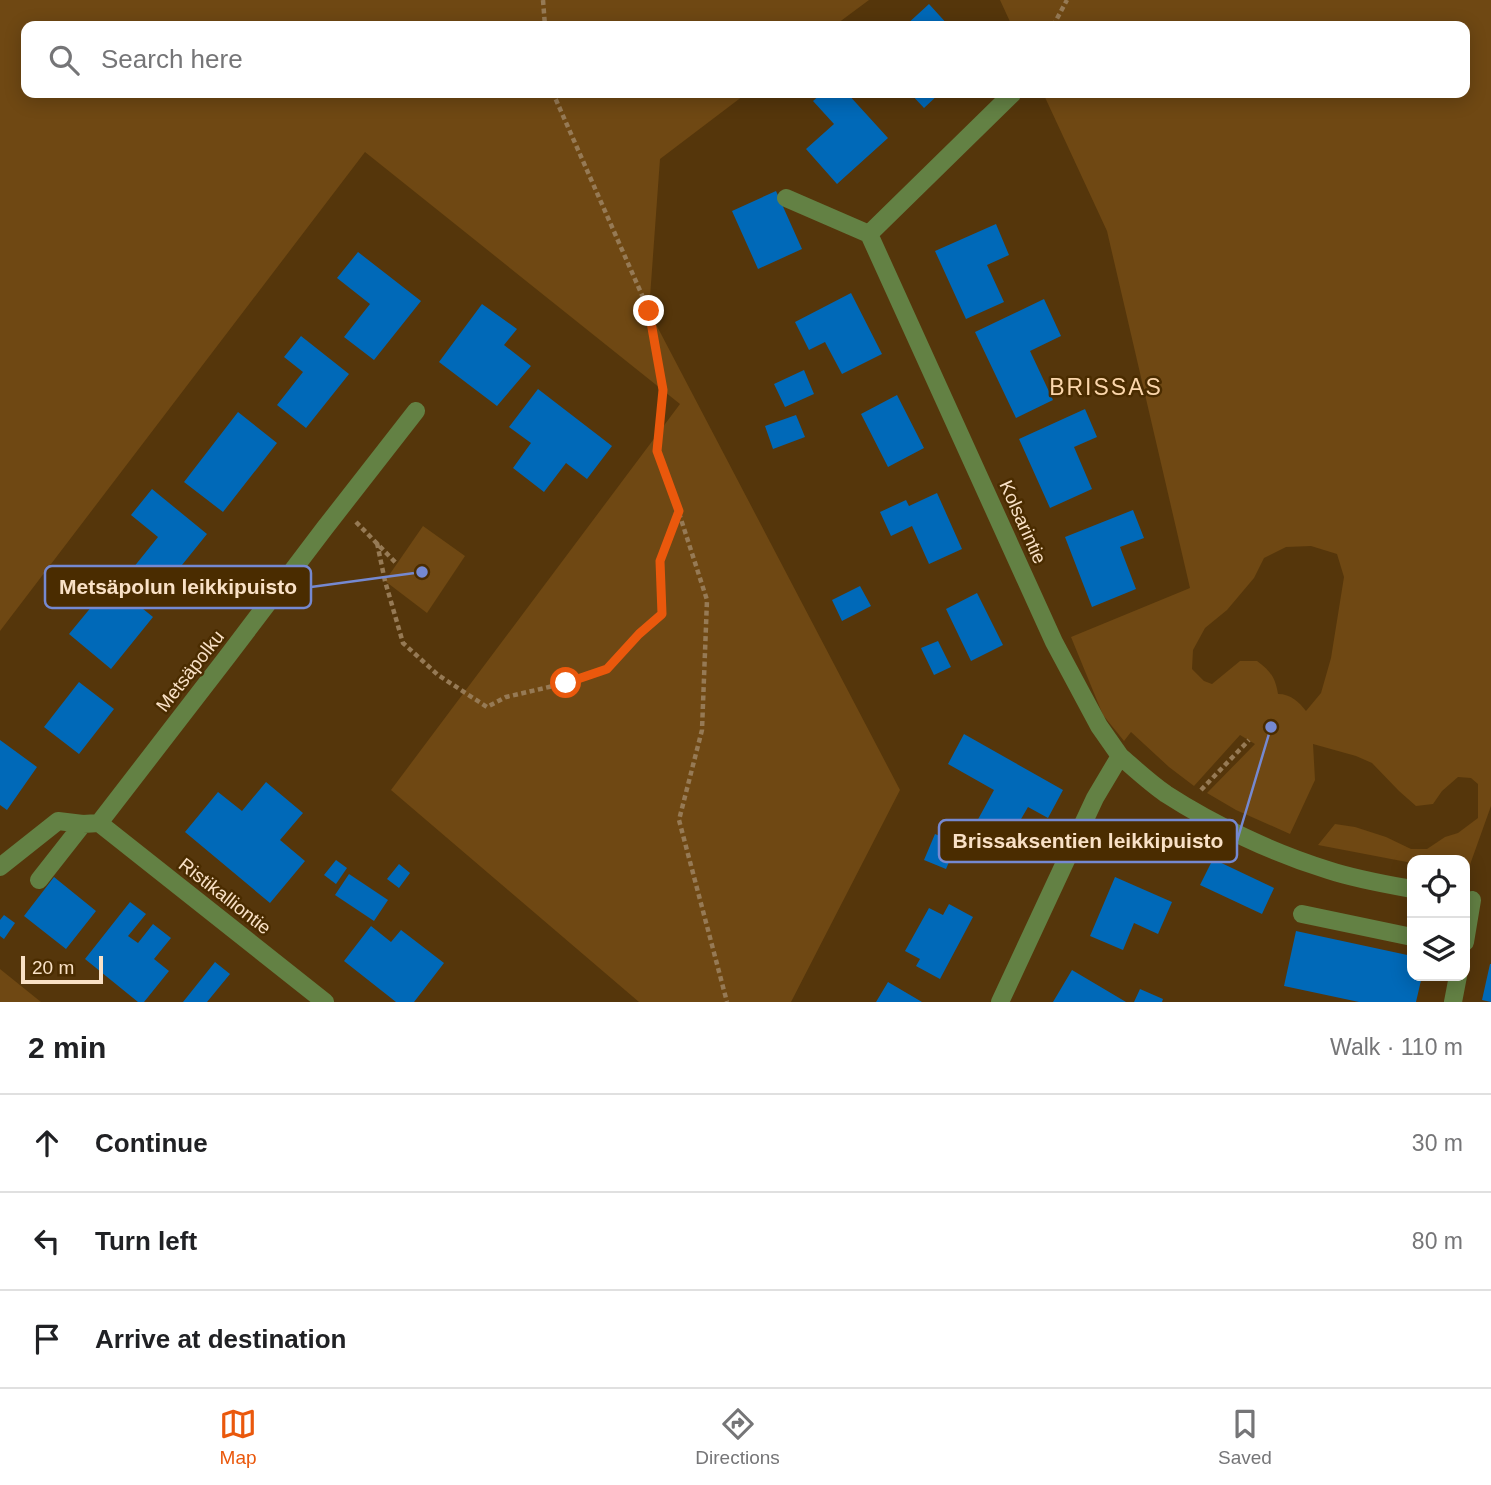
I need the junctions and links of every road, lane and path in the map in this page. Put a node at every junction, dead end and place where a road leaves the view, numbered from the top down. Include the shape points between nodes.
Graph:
1 (543, 0) edge
2 (1067, 0) edge
3 (545, 21) edge
4 (1056, 21) edge
5 (555, 98) edge
6 (1008, 98) edge
7 (786, 198) dead end
8 (869, 234) junction
9 (416, 411) dead end
10 (341, 507) junction
11 (679, 511) junction
12 (377, 544) junction
13 (396, 564) dead end
14 (1249, 740) dead end
15 (1120, 756) junction
16 (1196, 791) dead end
17 (91, 823) junction
18 (0, 867) edge
19 (39, 880) dead end
20 (1407, 888) edge
21 (1475, 901) edge
22 (1302, 914) dead end
23 (1470, 922) edge
24 (1407, 936) edge
25 (1457, 981) edge
26 (325, 1002) edge
27 (727, 1002) edge
28 (1000, 1002) edge
29 (1453, 1002) edge

1 - 3 path
2 - 4 path
5 - 11 path via 649,311 663,390 657,451
6 - 8 street
7 - 8 street
8 - 15 street, Kolsarintie via 1054,642 1098,726
9 - 10 street, Metsäpolku
10 - 12 path
10 - 17 street, Metsäpolku via 227,657
11 - 12 path via 660,561 662,614 607,669 486,706 438,675 403,643
11 - 27 path via 707,600 702,730 679,820
12 - 13 path
14 - 16 path
15 - 20 street, Kolsarintie via 1166,794 1284,855 1328,871
15 - 28 street via 1095,799
17 - 18 street via 58,821
17 - 19 street, Metsäpolku
17 - 26 street, Ristikalliontie
21 - 23 street
22 - 24 street
25 - 29 street

